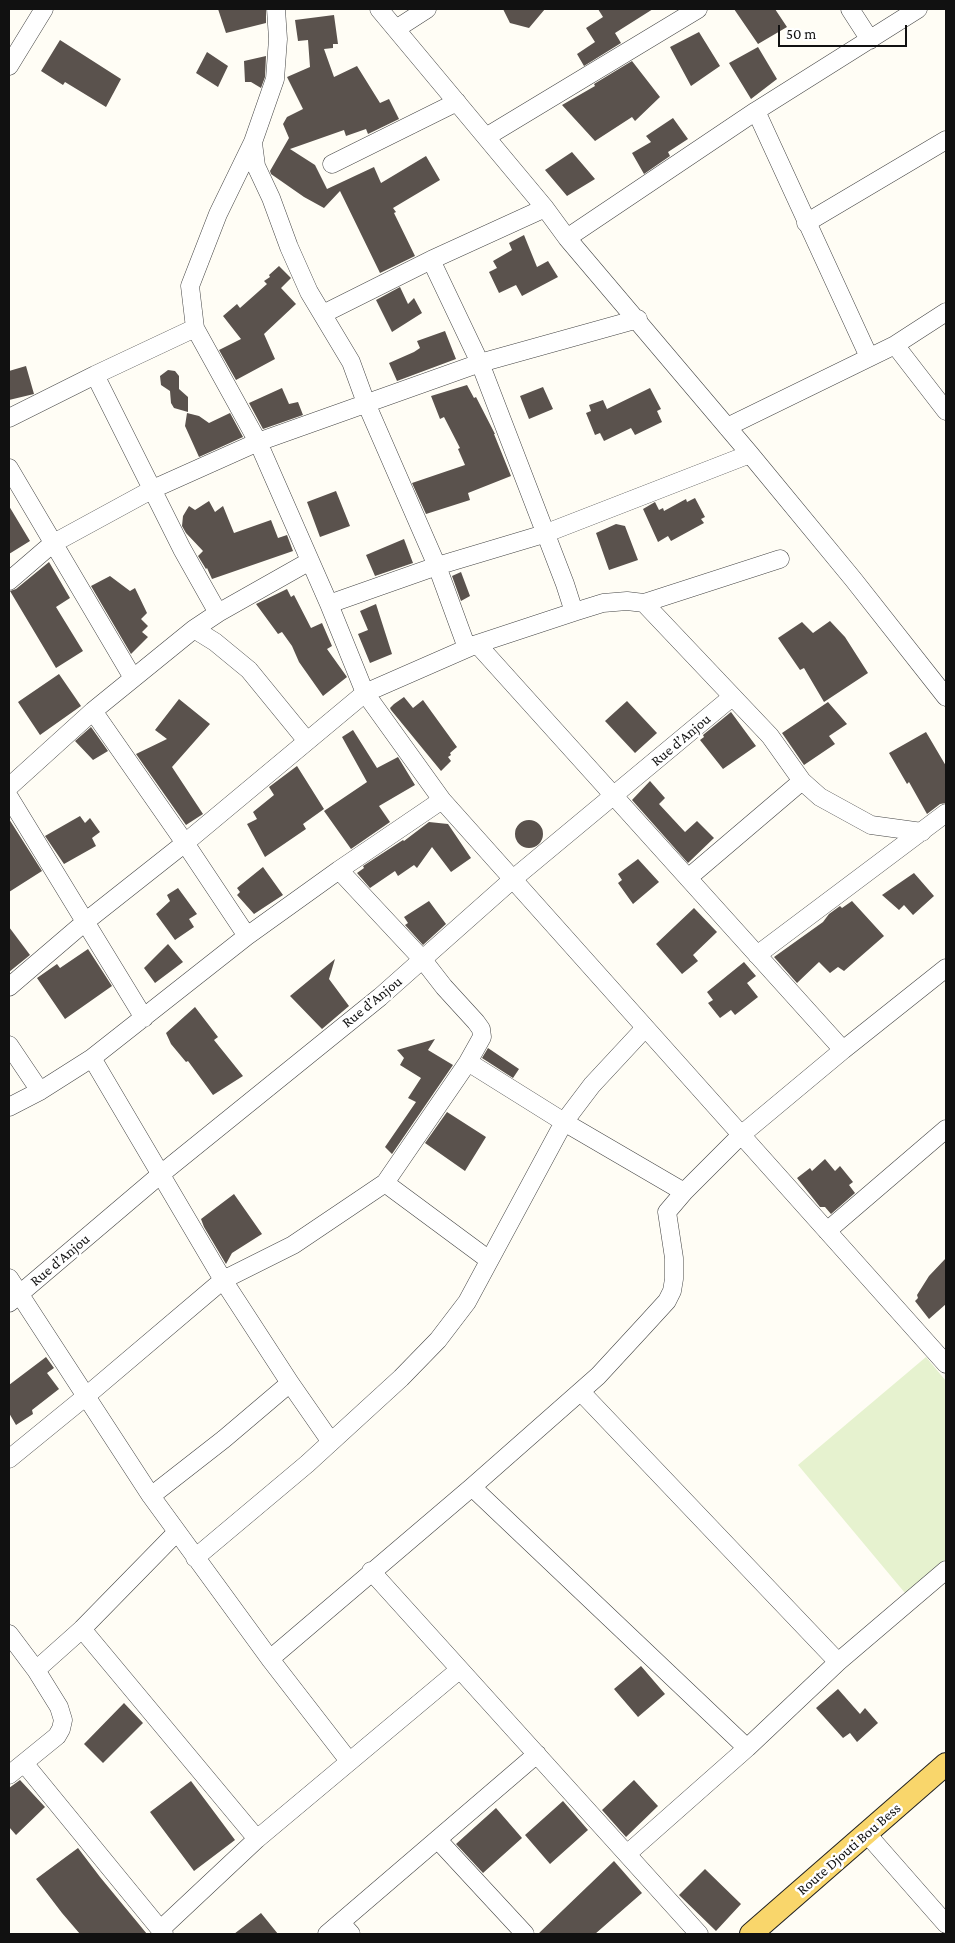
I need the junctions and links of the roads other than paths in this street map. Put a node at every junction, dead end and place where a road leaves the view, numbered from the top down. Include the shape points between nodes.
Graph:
1 (44, 9) edge
2 (276, 9) edge
3 (379, 9) edge
4 (427, 9) edge
5 (698, 9) edge
6 (850, 9) edge
7 (918, 9) edge
8 (396, 29) junction
9 (870, 40) junction
10 (9, 66) edge
11 (457, 102) junction
12 (756, 111) junction
13 (486, 137) junction
14 (946, 140) edge
15 (253, 142) junction
16 (332, 164) dead end
17 (545, 208) junction
18 (806, 222) junction
19 (567, 238) junction
20 (431, 260) junction
21 (946, 312) edge
22 (323, 314) junction
23 (638, 319) junction
24 (195, 328) junction
25 (895, 344) junction
26 (870, 356) junction
27 (480, 363) junction
28 (95, 375) junction
29 (366, 403) junction
30 (946, 411) edge
31 (9, 418) edge
32 (727, 427) junction
33 (258, 442) junction
34 (750, 454) junction
35 (9, 468) edge
36 (153, 489) junction
37 (544, 534) junction
38 (52, 544) junction
39 (780, 559) dead end
40 (310, 561) junction
41 (437, 566) junction
42 (9, 581) edge
43 (644, 603) junction
44 (329, 604) junction
45 (574, 612) junction
46 (218, 613) junction
47 (194, 629) junction
48 (472, 646) junction
49 (133, 678) junction
50 (365, 693) junction
51 (732, 697) junction
52 (946, 697) edge
53 (94, 711) junction
54 (307, 741) junction
55 (802, 781) junction
56 (9, 787) edge
57 (614, 796) junction
58 (9, 797) edge
59 (442, 800) junction
60 (946, 813) edge
61 (922, 832) junction
62 (185, 843) junction
63 (339, 870) junction
64 (688, 878) junction
65 (513, 879) junction
66 (85, 922) junction
67 (247, 936) junction
68 (757, 955) junction
69 (424, 960) junction
70 (946, 968) edge
71 (9, 987) edge
72 (144, 1018) junction
73 (645, 1028) junction
74 (9, 1045) edge
75 (843, 1050) junction
76 (92, 1058) junction
77 (468, 1062) junction
78 (40, 1092) junction
79 (9, 1107) edge
80 (564, 1122) junction
81 (741, 1135) junction
82 (943, 1139) edge
83 (161, 1174) junction
84 (385, 1183) junction
85 (684, 1192) junction
86 (827, 1231) junction
87 (489, 1260) junction
88 (9, 1278) edge
89 (223, 1280) junction
90 (14, 1299) edge
91 (946, 1364) edge
92 (290, 1383) junction
93 (581, 1392) junction
94 (85, 1397) junction
95 (331, 1442) junction
96 (9, 1460) edge
97 (472, 1487) junction
98 (151, 1496) junction
99 (177, 1532) junction
100 (195, 1558) junction
101 (946, 1570) edge
102 (371, 1572) junction
103 (82, 1629) junction
104 (9, 1634) edge
105 (270, 1659) junction
106 (838, 1662) junction
107 (36, 1670) junction
108 (459, 1670) junction
109 (747, 1748) junction
110 (536, 1754) junction
111 (349, 1760) junction
112 (24, 1763) junction
113 (946, 1764) edge
114 (9, 1775) edge
115 (867, 1834) junction
116 (257, 1839) junction
117 (438, 1840) junction
118 (627, 1854) junction
119 (946, 1924) edge
120 (346, 1929) edge
121 (162, 1931) edge
122 (327, 1934) edge
123 (525, 1934) edge
124 (699, 1934) edge
125 (751, 1934) edge

1 - 10 street
2 - 15 street via 275,79
3 - 8 street
4 - 8 street
5 - 13 street
6 - 9 street
7 - 9 street
8 - 11 street
9 - 12 street
11 - 13 street
11 - 16 street
12 - 18 street
12 - 19 street
13 - 17 street
14 - 18 street
15 - 22 street via 256,166 309,292
15 - 24 street via 218,214 190,286
17 - 19 street
17 - 20 street
18 - 26 street
19 - 23 street
20 - 22 street
20 - 27 street
21 - 25 street
22 - 29 street via 351,362
23 - 27 street
23 - 32 street
24 - 28 street
24 - 33 street
25 - 26 street
25 - 30 street
26 - 32 street
27 - 29 street
27 - 37 street
28 - 31 street
28 - 36 street
29 - 33 street
29 - 41 street
32 - 34 street
33 - 36 street
33 - 40 street
34 - 37 street
34 - 52 street
35 - 38 street
36 - 38 street
36 - 46 street
37 - 41 street
37 - 45 street
38 - 42 street
38 - 49 street
39 - 43 street
40 - 44 street
40 - 46 street
41 - 44 street
41 - 48 street
43 - 45 street via 603,603
43 - 51 street
44 - 50 street
45 - 48 street
46 - 47 street
47 - 49 street
47 - 54 street via 249,670
48 - 50 street
48 - 57 street
49 - 53 street
50 - 54 street
50 - 59 street
51 - 55 street via 770,736
51 - 57 street, Rue d’Anjou
53 - 56 street
53 - 62 street
54 - 62 street
55 - 61 street via 820,797 871,825
55 - 64 street
57 - 64 street
57 - 65 street, Rue d’Anjou
58 - 66 street
59 - 63 street
59 - 65 street
60 - 61 street
61 - 68 street
62 - 66 street
62 - 67 street
63 - 67 street
63 - 69 street
64 - 68 street
65 - 69 street, Rue d’Anjou
65 - 73 street
66 - 71 street
66 - 72 street
67 - 72 street
68 - 75 street
69 - 77 street via 480,1029 482,1037
69 - 83 street, Rue d’Anjou
70 - 75 street
72 - 76 street
73 - 80 street via 592,1085
73 - 81 street
74 - 78 street
75 - 81 street
76 - 78 street
76 - 83 street
77 - 80 street
77 - 84 street
78 - 79 street
80 - 85 street
80 - 87 street
81 - 85 street
81 - 86 street
82 - 86 street
83 - 89 street
83 - 90 street, Rue d’Anjou
84 - 87 street
84 - 89 street via 293,1245
85 - 93 street via 667,1212 674,1258 672,1291 667,1301
86 - 91 street
87 - 95 street via 458,1314 428,1352
88 - 90 street
89 - 92 street
89 - 94 street
90 - 94 street
92 - 95 street
92 - 98 street
93 - 97 street
93 - 106 street
94 - 96 street
94 - 98 street
95 - 100 street
97 - 102 street
97 - 109 street
98 - 99 street
99 - 100 street
99 - 103 street
100 - 105 street
101 - 106 street
102 - 105 street
102 - 108 street
103 - 107 street
103 - 116 street
104 - 107 street
105 - 111 street
106 - 109 street
107 - 112 street via 59,1707 63,1724 57,1736
108 - 110 street
108 - 111 street
109 - 118 street
110 - 117 street
110 - 118 street
111 - 116 street
112 - 114 street
112 - 121 street
113 - 115 main road, Route Djouti Bou Bess
115 - 119 street
115 - 125 main road, Route Djouti Bou Bess
116 - 121 street
117 - 120 street
117 - 123 street
118 - 124 street
120 - 122 street

